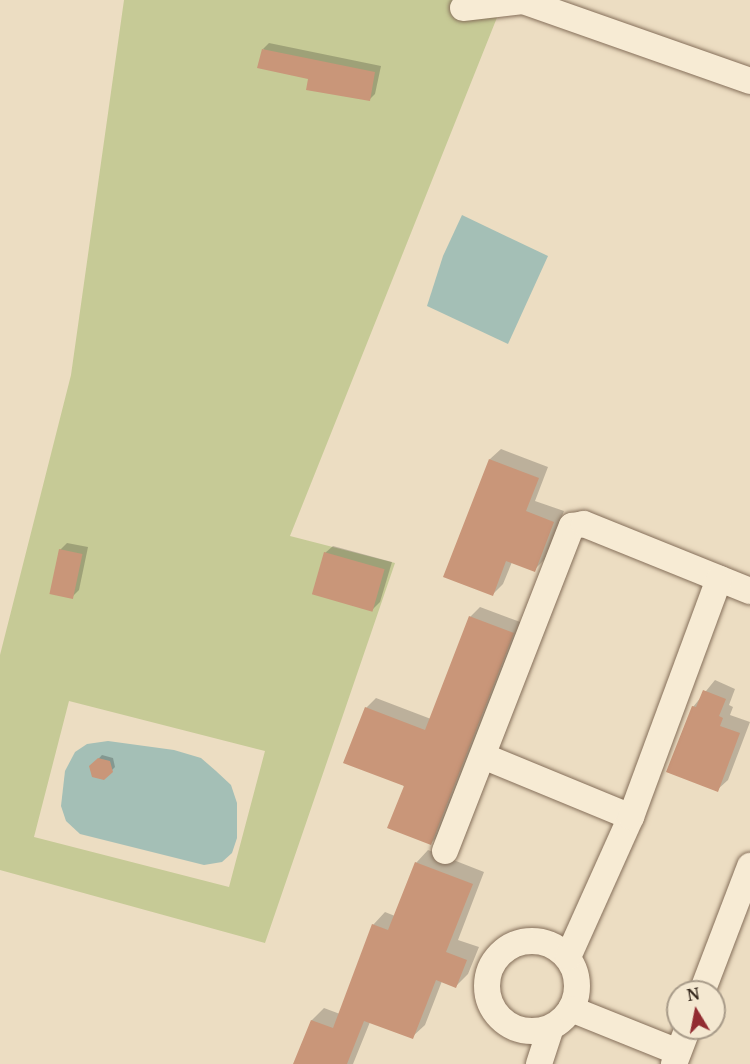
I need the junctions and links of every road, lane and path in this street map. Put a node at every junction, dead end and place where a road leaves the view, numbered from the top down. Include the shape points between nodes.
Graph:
1 (463, 9) dead end
2 (750, 81) edge
3 (719, 579) junction
4 (750, 591) edge
5 (483, 756) junction
6 (631, 817) junction
7 (445, 851) dead end
8 (750, 866) edge
9 (568, 957) junction
10 (707, 980) edge
11 (571, 1009) junction
12 (551, 1028) junction
13 (683, 1040) edge
14 (676, 1058) edge
15 (539, 1064) edge

1 - 2 street via 523,1
3 - 4 street
3 - 5 street via 584,524 573,526
3 - 6 street
5 - 6 street
5 - 7 street
6 - 9 street
8 - 10 street
9 - 11 street via 578,983
9 - 12 street via 554,945 536,940 518,942 502,951 488,975 489,1002 499,1018 514,1028
11 - 12 street
11 - 14 street
12 - 15 street
13 - 14 street

